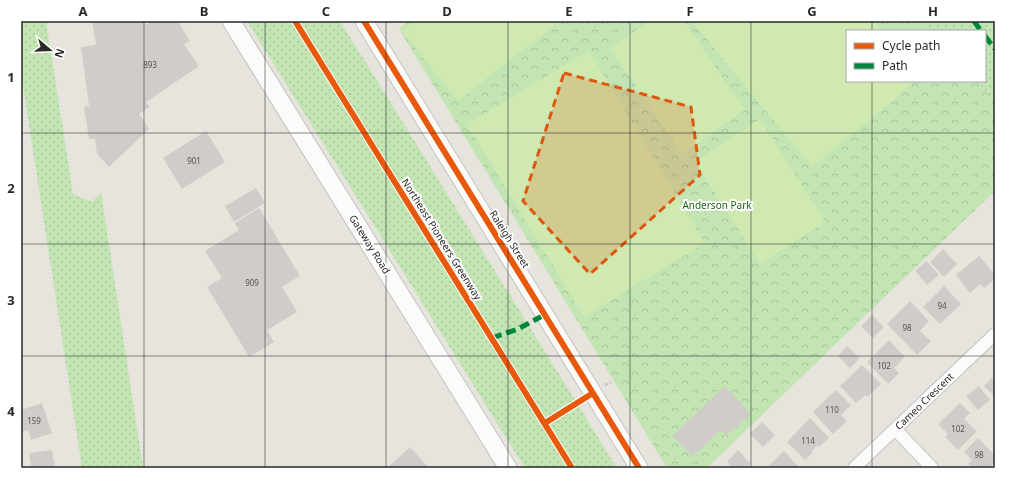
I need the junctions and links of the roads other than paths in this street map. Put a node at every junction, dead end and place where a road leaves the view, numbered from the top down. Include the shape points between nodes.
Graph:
1 (231, 21) edge
2 (364, 21) edge
3 (995, 334) edge
4 (895, 429) junction
5 (508, 468) edge
6 (639, 468) edge
7 (854, 468) edge
8 (932, 468) edge

1 - 5 main road, Gateway Road
2 - 6 main road, Raleigh Street
3 - 4 street, Cameo Crescent
4 - 7 street, Cameo Crescent
4 - 8 street

